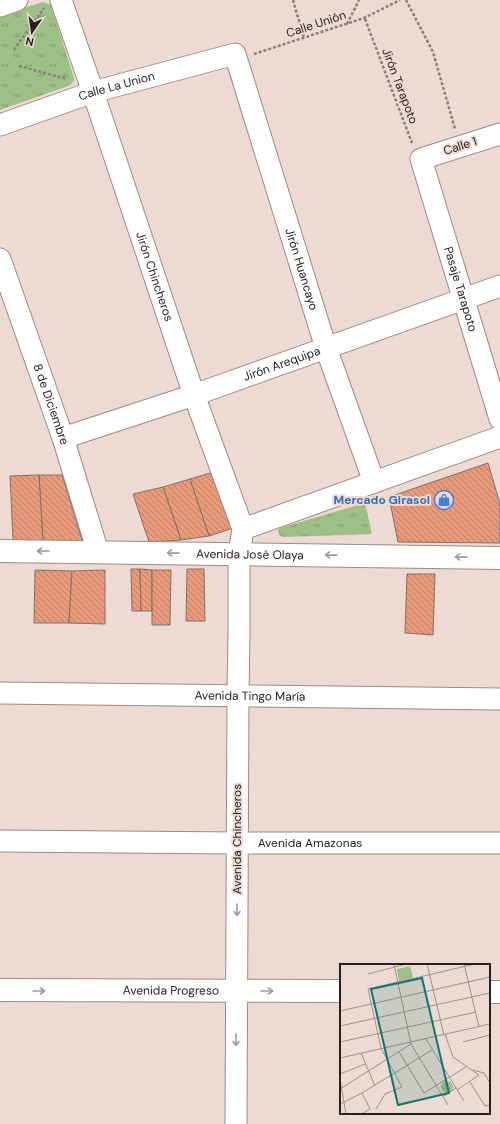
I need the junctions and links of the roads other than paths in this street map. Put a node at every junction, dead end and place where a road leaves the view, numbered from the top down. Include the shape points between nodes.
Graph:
1 (17, 0) edge
2 (53, 2) edge
3 (0, 6) edge
4 (235, 54) joint
5 (93, 92) junction
6 (0, 125) edge
7 (500, 134) edge
8 (421, 159) joint
9 (0, 259) edge
10 (500, 286) edge
11 (464, 299) junction
12 (326, 348) junction
13 (194, 395) junction
14 (500, 419) edge
15 (500, 437) edge
16 (62, 438) junction
17 (374, 482) junction
18 (243, 529) junction
19 (0, 551) edge
20 (98, 552) junction
21 (239, 554) junction
22 (500, 558) edge
23 (0, 693) edge
24 (238, 696) junction
25 (500, 699) edge
26 (0, 841) edge
27 (500, 843) edge
28 (237, 844) junction
29 (0, 990) edge
30 (237, 991) junction
31 (340, 991) edge
32 (236, 1124) edge

1 - 3 street
2 - 5 street, Jirón Chincheros
4 - 5 street, Calle La Union
4 - 12 street, Jirón Huancayo
5 - 6 street, Calle La Union
5 - 13 street, Jirón Chincheros
7 - 8 street, Calle 1
8 - 11 street, Pasaje Tarapoto
9 - 16 street, 8 de Diciembre
10 - 11 street, Jirón Arequipa
11 - 12 street, Jirón Arequipa
11 - 14 street, Pasaje Tarapoto
12 - 13 street, Jirón Arequipa
12 - 17 street, Jirón Huancayo
13 - 16 street, Jirón Arequipa
13 - 18 street, Jirón Chincheros
15 - 17 street
16 - 20 street, 8 de Diciembre
17 - 18 street
18 - 21 street, Jirón Chincheros
20 -> 19 street, Avenida José Olaya
21 -> 20 street, Avenida José Olaya
22 -> 21 street, Avenida José Olaya
21 - 24 street, Avenida Chincheros
23 - 24 street, Avenida Tingo María
24 - 25 street, Avenida Tingo María
24 - 28 street, Avenida Chincheros
26 - 28 street, Avenida Amazonas
27 - 28 street, Avenida Amazonas
28 -> 30 street, Avenida Chincheros
29 -> 30 street, Avenida Progreso
30 -> 31 street, Avenida Progreso
30 -> 32 street, Avenida Chincheros

